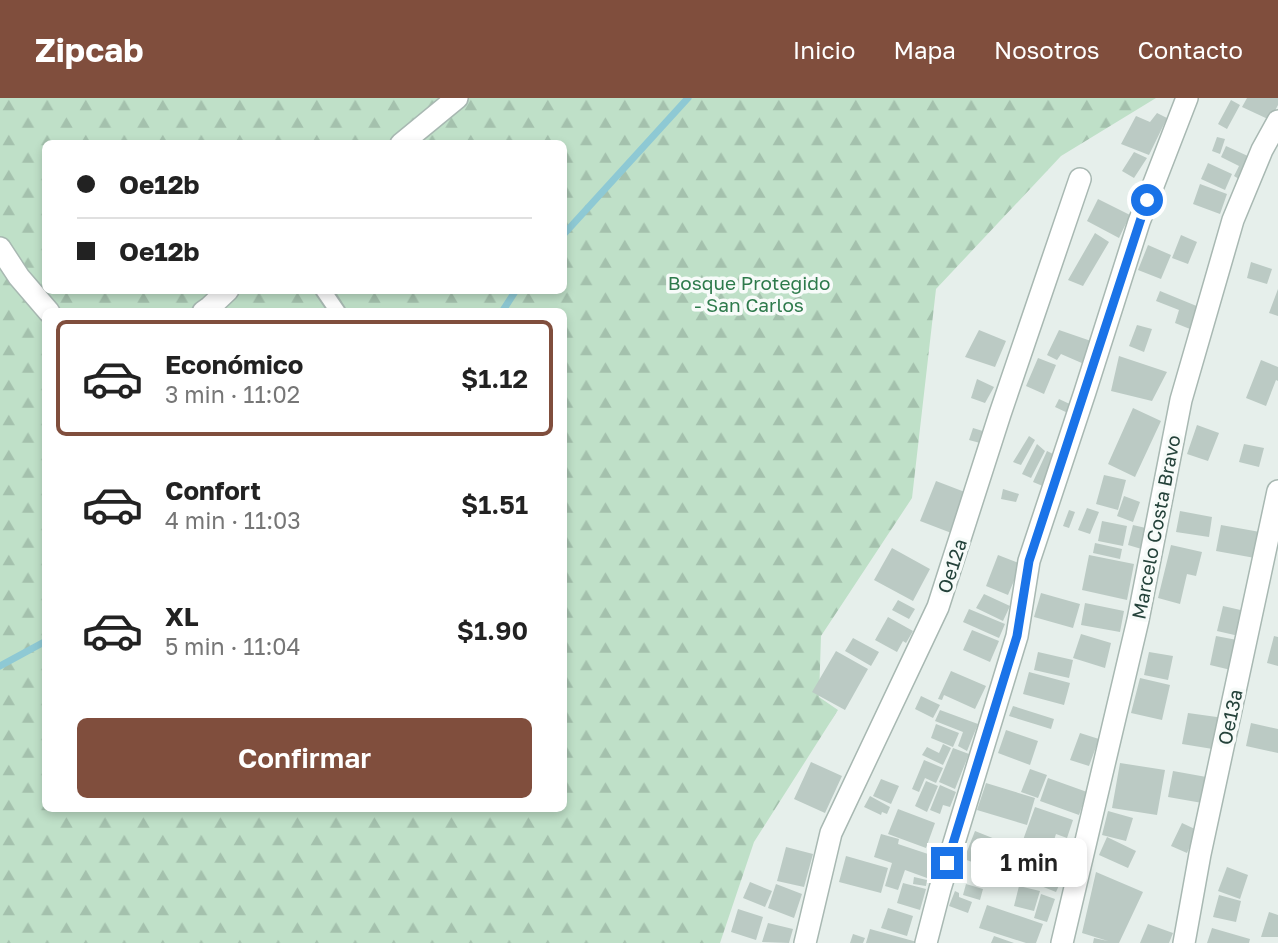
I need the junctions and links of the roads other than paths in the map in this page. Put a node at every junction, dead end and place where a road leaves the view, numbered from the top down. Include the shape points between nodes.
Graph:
1 (457, 98) edge
2 (1187, 98) edge
3 (1278, 121) edge
4 (406, 140) edge
5 (1080, 180) dead end
6 (0, 248) edge
7 (224, 294) edge
8 (46, 308) edge
9 (209, 308) edge
10 (1278, 491) edge
11 (805, 943) edge
12 (926, 943) edge
13 (1062, 943) edge
14 (1184, 943) edge

1 - 4 street
2 - 12 street via 1139,222 1029,561 1017,636
3 - 13 street, Marcelo Costa Bravo via 1233,220 1181,400 1138,620
5 - 11 street, Oe12a via 938,607 831,833
6 - 8 street
7 - 9 street
10 - 14 street, Oe13a

